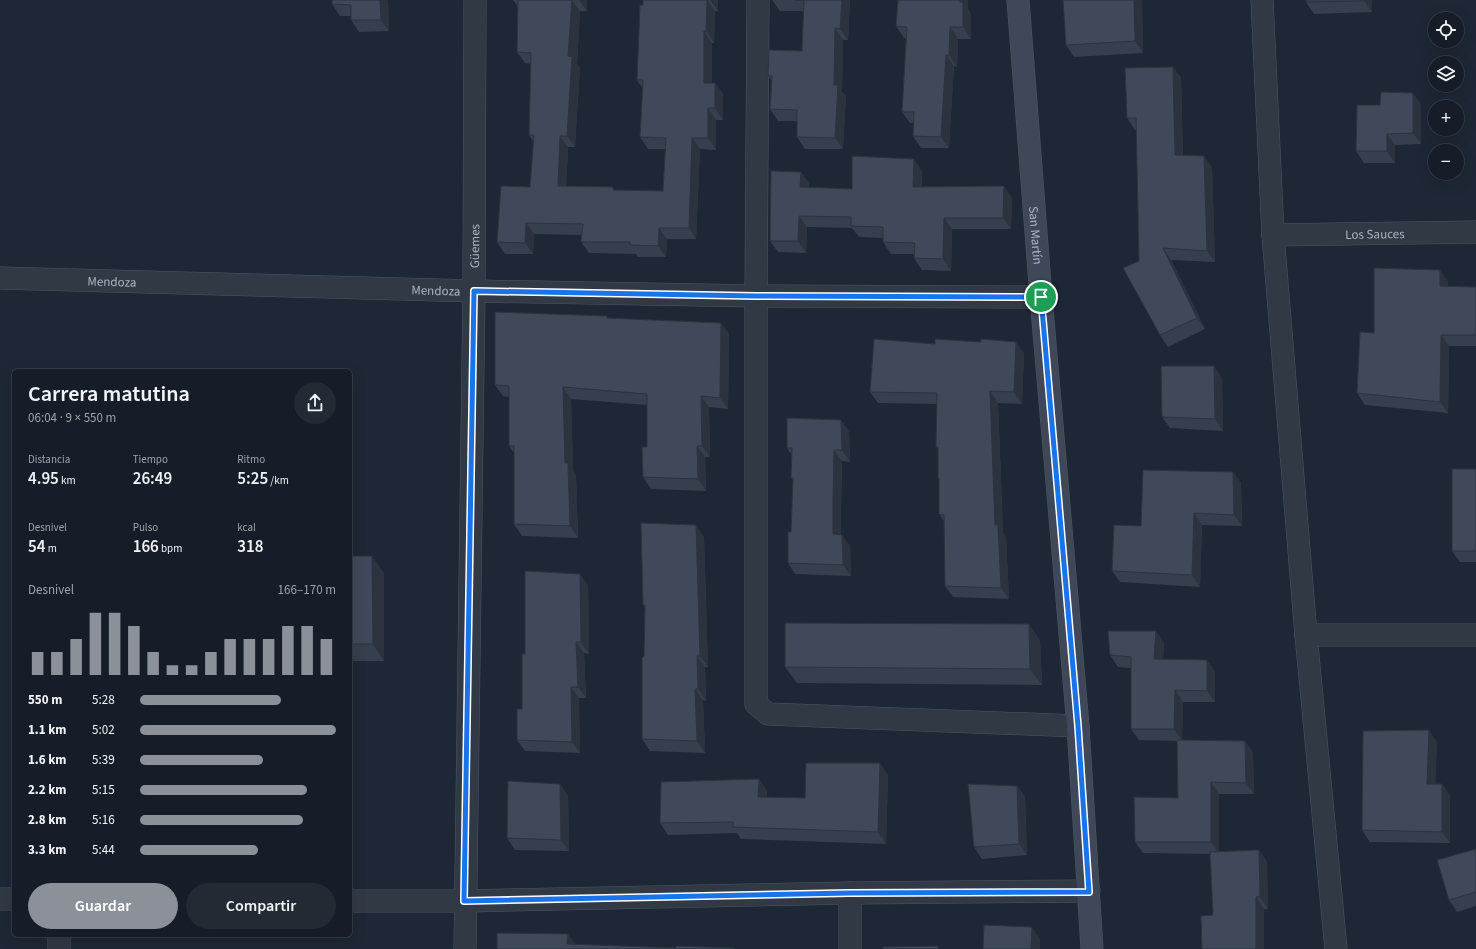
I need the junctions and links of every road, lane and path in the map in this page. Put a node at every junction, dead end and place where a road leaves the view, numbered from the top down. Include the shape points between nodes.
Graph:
1 (475, 0) edge
2 (758, 0) edge
3 (1018, 0) edge
4 (1262, 0) edge
5 (1476, 232) edge
6 (1273, 235) junction
7 (0, 278) edge
8 (474, 291) junction
9 (756, 296) junction
10 (1041, 297) junction
11 (1306, 635) junction
12 (1476, 635) edge
13 (1078, 726) junction
14 (1089, 892) junction
15 (850, 893) junction
16 (0, 899) edge
17 (12, 899) edge
18 (352, 901) edge
19 (464, 901) junction
20 (59, 937) edge
21 (59, 949) edge
22 (464, 949) edge
23 (850, 949) edge
24 (1092, 949) edge
25 (1336, 949) edge

1 - 8 street, Güemes
2 - 9 street
3 - 10 street, San Martín
4 - 6 street
5 - 6 street, Los Sauces
6 - 11 street
7 - 8 street, Mendoza
8 - 9 street, Mendoza
8 - 19 street, Güemes
9 - 10 street, Mendoza
9 - 13 street via 756,704 768,714
10 - 13 street, San Martín
11 - 12 street
11 - 25 street
13 - 14 street, San Martín
14 - 15 street
14 - 24 street, San Martín
15 - 19 street
15 - 23 street
16 - 17 street
18 - 19 street
19 - 22 street, Güemes
20 - 21 street

